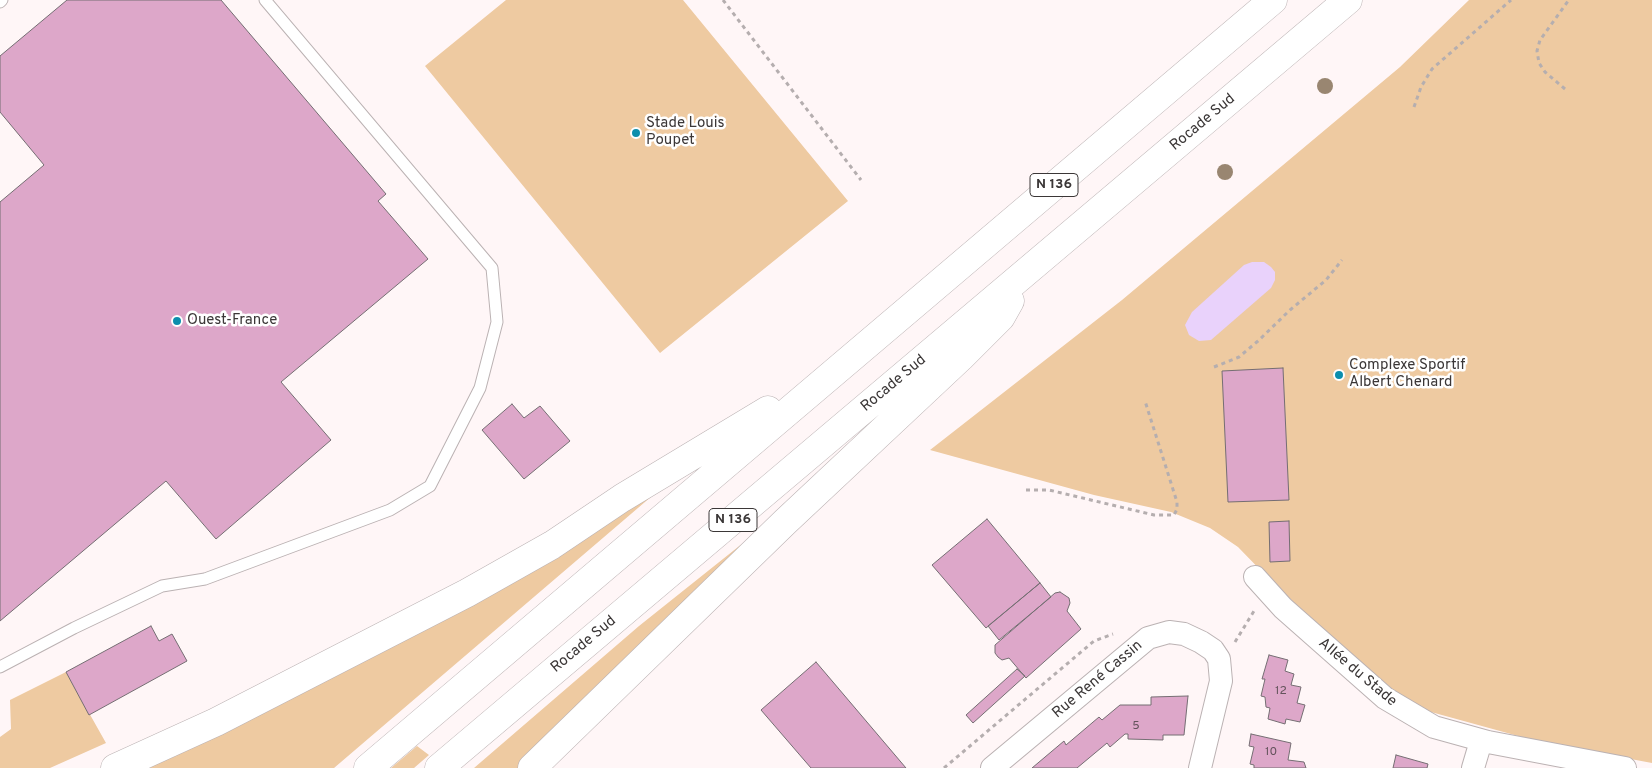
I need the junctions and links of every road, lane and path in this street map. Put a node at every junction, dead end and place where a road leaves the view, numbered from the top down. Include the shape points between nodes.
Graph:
1 (264, 0) edge
2 (723, 0) edge
3 (1272, 0) edge
4 (1348, 0) edge
5 (1511, 0) edge
6 (1568, 1) edge
7 (1565, 89) dead end
8 (1414, 107) dead end
9 (860, 180) dead end
10 (1342, 260) dead end
11 (1027, 272) junction
12 (1214, 367) dead end
13 (836, 370) junction
14 (1145, 401) dead end
15 (1026, 490) dead end
16 (1261, 584) joint
17 (1118, 633) dead end
18 (1232, 646) dead end
19 (0, 667) edge
20 (1481, 741) junction
21 (115, 768) edge
22 (368, 768) edge
23 (439, 768) edge
24 (532, 768) edge
25 (944, 768) edge
26 (992, 768) edge
27 (1200, 768) edge
28 (1473, 768) edge
29 (1625, 768) edge

1 - 19 lane via 492,268 497,322 480,388 430,486 390,510 205,579 162,586
2 - 9 path
3 - 13 highway, N 136
4 - 11 highway, Rocade Sud / N 136
5 - 8 path via 1432,69
6 - 7 path via 1540,40 1537,51 1545,72
10 - 12 path via 1326,280 1258,341 1239,356
11 - 23 highway, Rocade Sud / N 136
11 - 24 highway via 1001,317
13 - 21 highway via 622,498 552,546 467,593 224,717
13 - 22 highway, N 136
14 - 15 path via 1177,502 1174,515 1154,515 1049,490
16 - 18 path
16 - 20 street, Allée du Stade via 1333,654 1385,698 1434,726
17 - 25 path via 1094,640
20 - 28 street
20 - 29 street, Allée du Stade
26 - 27 street, Rue René Cassin via 1148,638 1169,632 1184,634 1201,642 1220,659 1221,681

